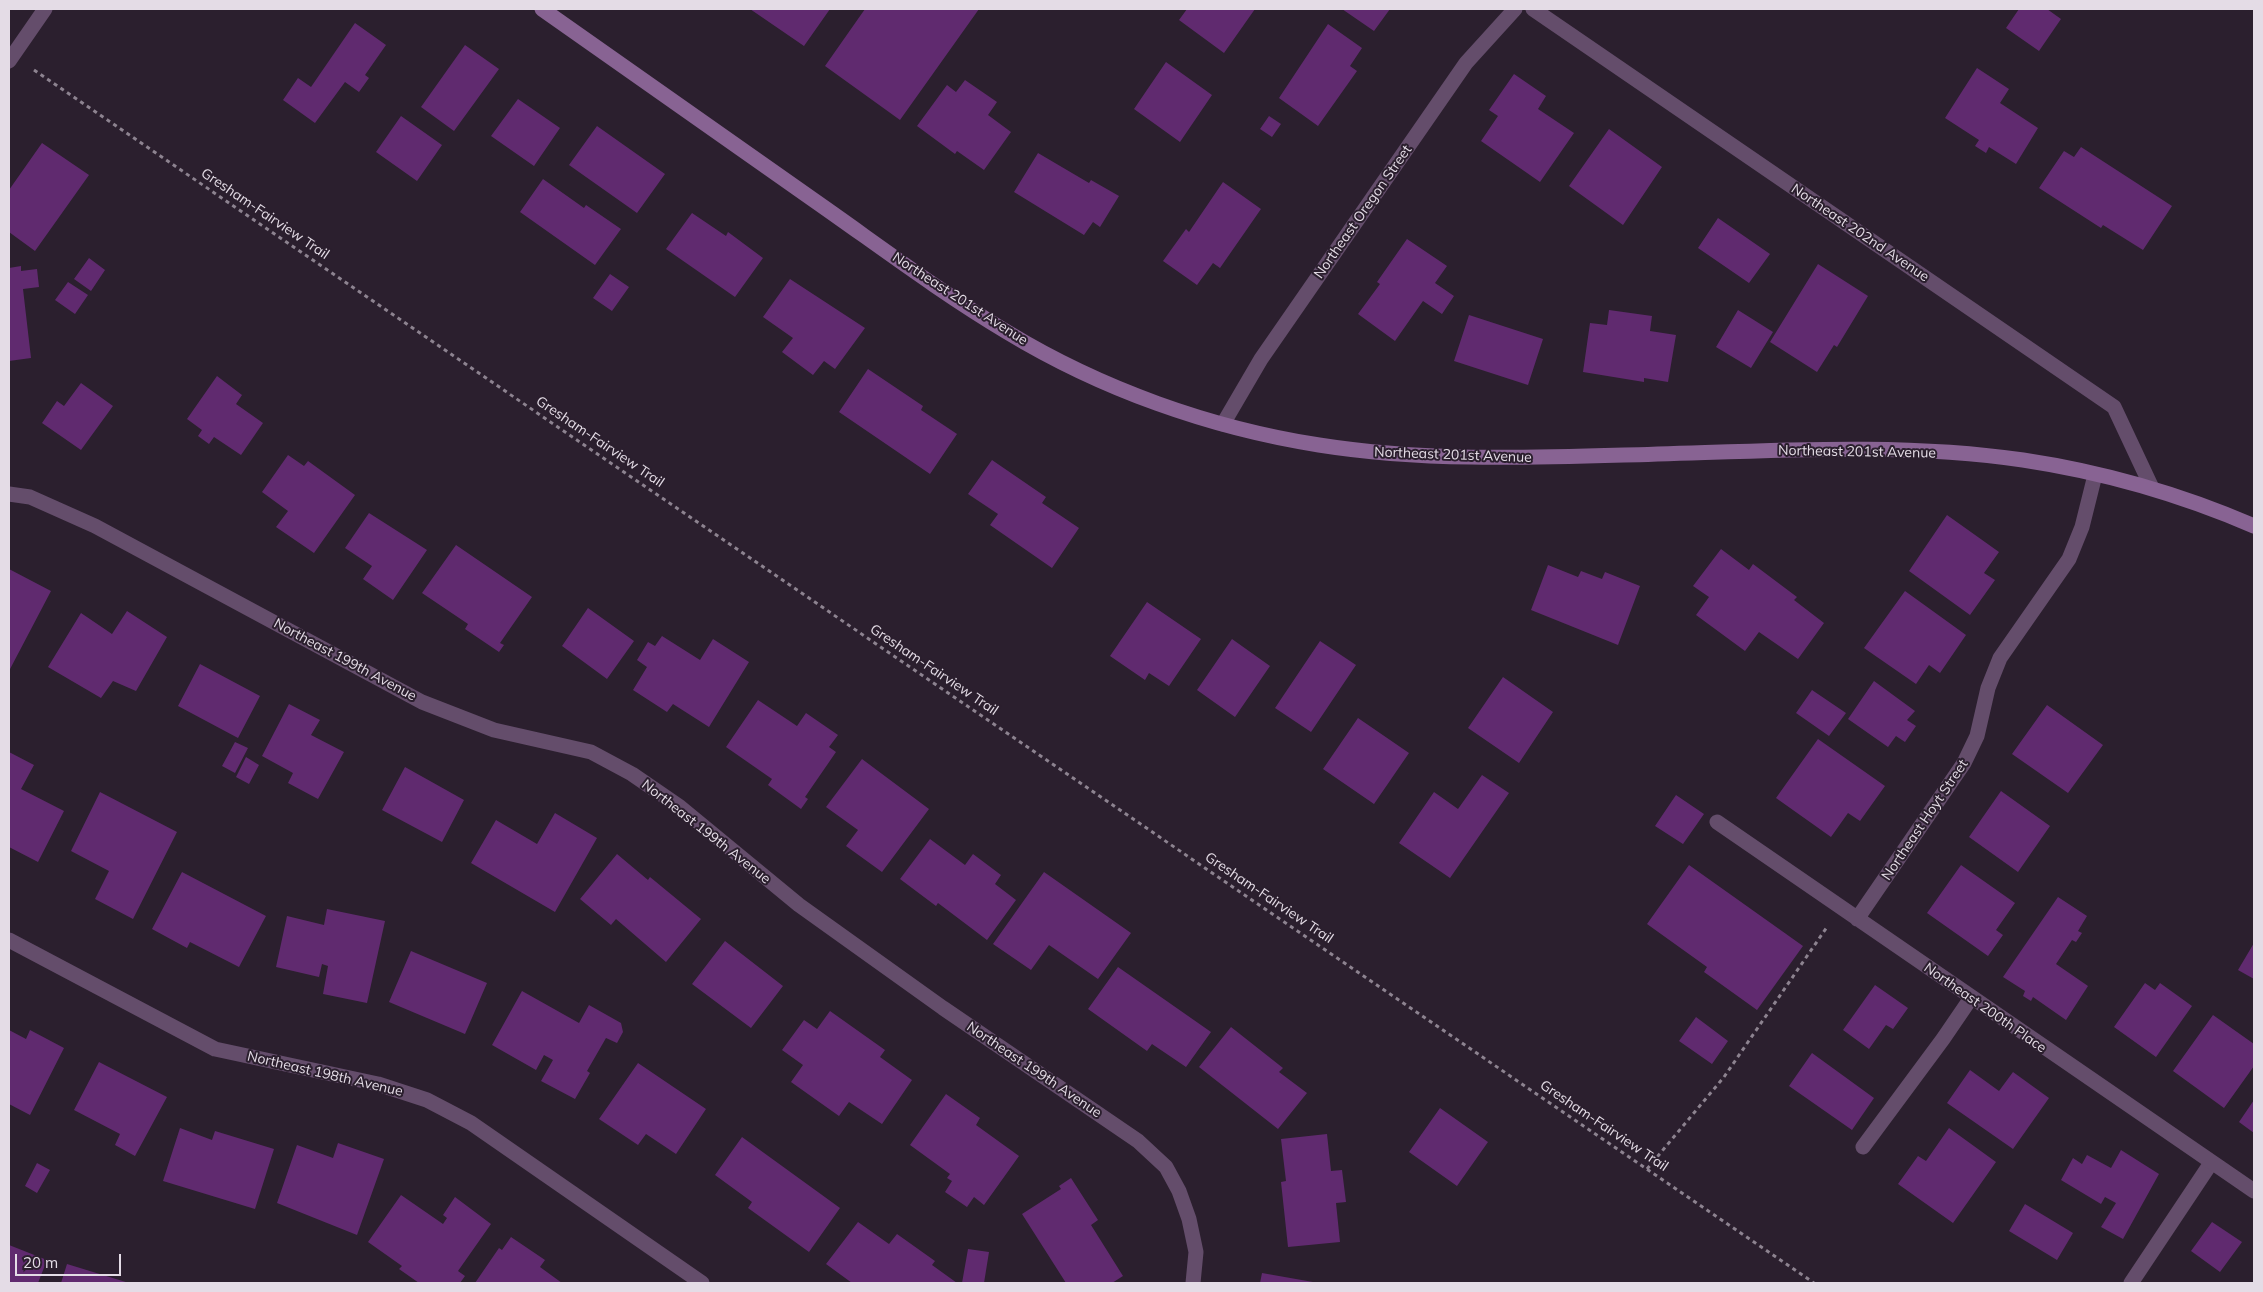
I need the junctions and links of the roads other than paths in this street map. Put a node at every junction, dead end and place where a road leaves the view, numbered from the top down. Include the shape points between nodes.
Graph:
1 (46, 9) edge
2 (542, 9) edge
3 (1515, 9) edge
4 (1533, 9) edge
5 (9, 61) edge
6 (1223, 424) junction
7 (2095, 475) junction
8 (2152, 488) junction
9 (9, 494) edge
10 (2254, 526) edge
11 (1717, 822) dead end
12 (1857, 919) junction
13 (9, 940) edge
14 (1970, 998) junction
15 (1863, 1147) dead end
16 (2211, 1164) junction
17 (2254, 1191) edge
18 (702, 1283) edge
19 (1193, 1283) edge
20 (2131, 1283) edge

1 - 5 street
2 - 6 street, Northeast 201st Avenue via 922,276 1009,333 1122,390
3 - 6 street, Northeast Oregon Street via 1466,63 1261,359
4 - 8 street, Northeast 202nd Avenue via 2114,407
6 - 7 street, Northeast 201st Avenue via 1323,446 1435,457 1891,451 2021,460
7 - 8 street
7 - 12 street, Northeast Hoyt Street via 2082,527 2069,559 2000,658 1988,688 1977,736 1964,763
8 - 10 street
9 - 19 street, Northeast 199th Avenue via 30,498 95,526 422,702 494,730 592,752 632,774 680,807 799,905 1138,1141 1166,1167 1179,1192 1196,1252
11 - 12 street, Northeast 200th Place
12 - 14 street, Northeast 200th Place
13 - 18 street, Northeast 198th Avenue via 215,1049 378,1084 427,1100 471,1123
14 - 15 street
14 - 16 street, Northeast 200th Place
16 - 17 street, Northeast 200th Place
16 - 20 street

